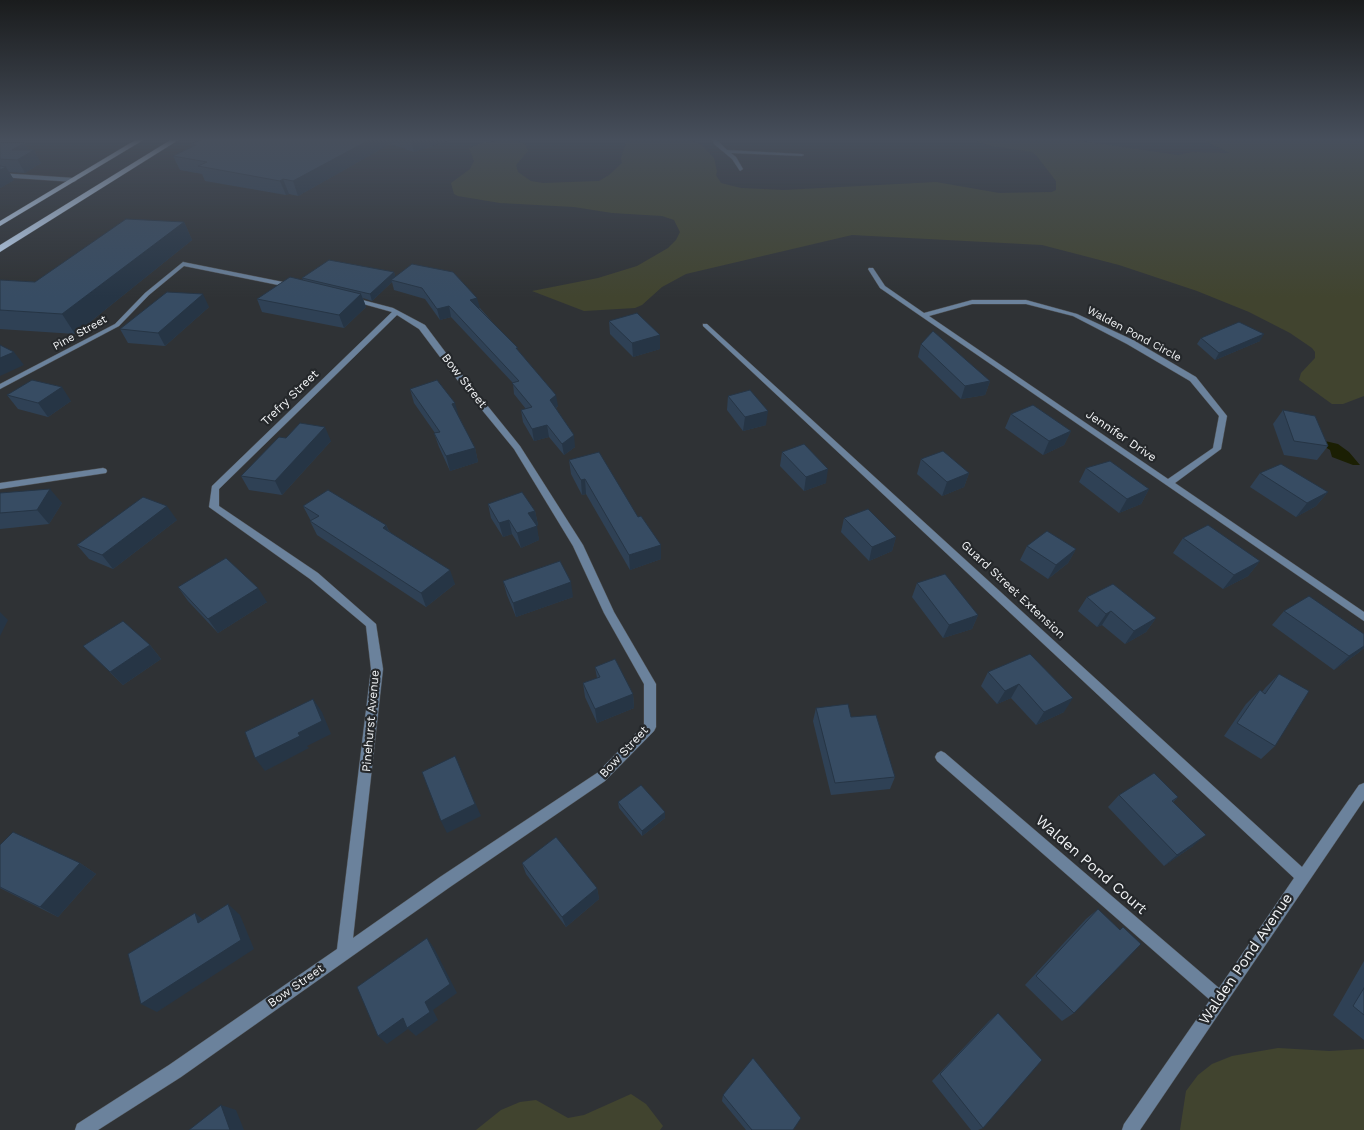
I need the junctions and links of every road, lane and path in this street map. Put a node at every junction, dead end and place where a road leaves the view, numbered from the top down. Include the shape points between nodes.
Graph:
1 (54, 192) edge
2 (92, 192) edge
3 (0, 224) edge
4 (0, 249) edge
5 (871, 269) dead end
6 (304, 288) edge
7 (337, 296) edge
8 (396, 312) junction
9 (924, 315) junction
10 (705, 325) dead end
11 (0, 387) edge
12 (103, 471) dead end
13 (1168, 483) junction
14 (0, 486) edge
15 (214, 507) joint
16 (1364, 617) edge
17 (941, 757) dead end
18 (1364, 789) edge
19 (1302, 876) junction
20 (344, 952) junction
21 (1219, 998) junction
22 (83, 1130) edge
23 (1130, 1130) edge

1 - 3 highway
2 - 4 highway
5 - 9 street, Jennifer Drive via 882,287
6 - 11 street, Pine Street via 183,264 117,325
7 - 8 street, Bow Street
8 - 15 street, Trefry Street via 215,488
8 - 20 street, Bow Street via 422,327 517,448 578,544 609,613 650,684 650,727 601,777
9 - 13 street, Jennifer Drive
9 - 13 street, Walden Pond Circle via 972,302 1026,302 1075,315 1130,342 1193,380 1223,416 1217,449
10 - 19 street, Guard Street Extension
12 - 14 street
13 - 16 street, Jennifer Drive
15 - 20 street, Pinehurst Avenue via 314,576 371,624 377,669
17 - 21 street, Walden Pond Court
18 - 19 street, Walden Pond Avenue
19 - 21 street, Walden Pond Avenue
20 - 22 street, Bow Street via 175,1071
21 - 23 street, Walden Pond Avenue

